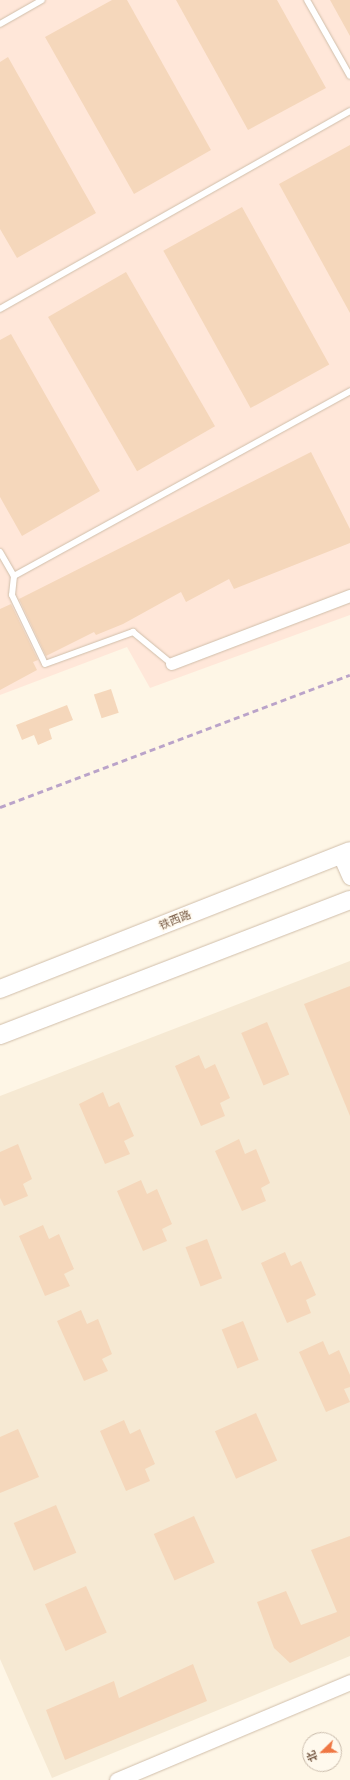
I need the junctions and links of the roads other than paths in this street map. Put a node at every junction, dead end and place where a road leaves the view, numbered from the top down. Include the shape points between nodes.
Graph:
1 (42, 0) edge
2 (306, 0) edge
3 (0, 24) edge
4 (350, 76) edge
5 (350, 111) edge
6 (0, 309) edge
7 (350, 391) edge
8 (0, 552) edge
9 (14, 576) junction
10 (350, 596) edge
11 (172, 664) joint
12 (345, 853) edge
13 (350, 877) edge
14 (350, 900) edge
15 (0, 989) edge
16 (0, 1035) edge
17 (350, 1682) edge
18 (117, 1780) edge

1 - 3 lane
2 - 4 lane
5 - 6 lane
7 - 9 lane
8 - 9 lane
9 - 11 lane via 12,595 45,664 133,632
10 - 11 street
12 - 13 street
12 - 15 main road, 铁西路
14 - 16 main road
17 - 18 street

